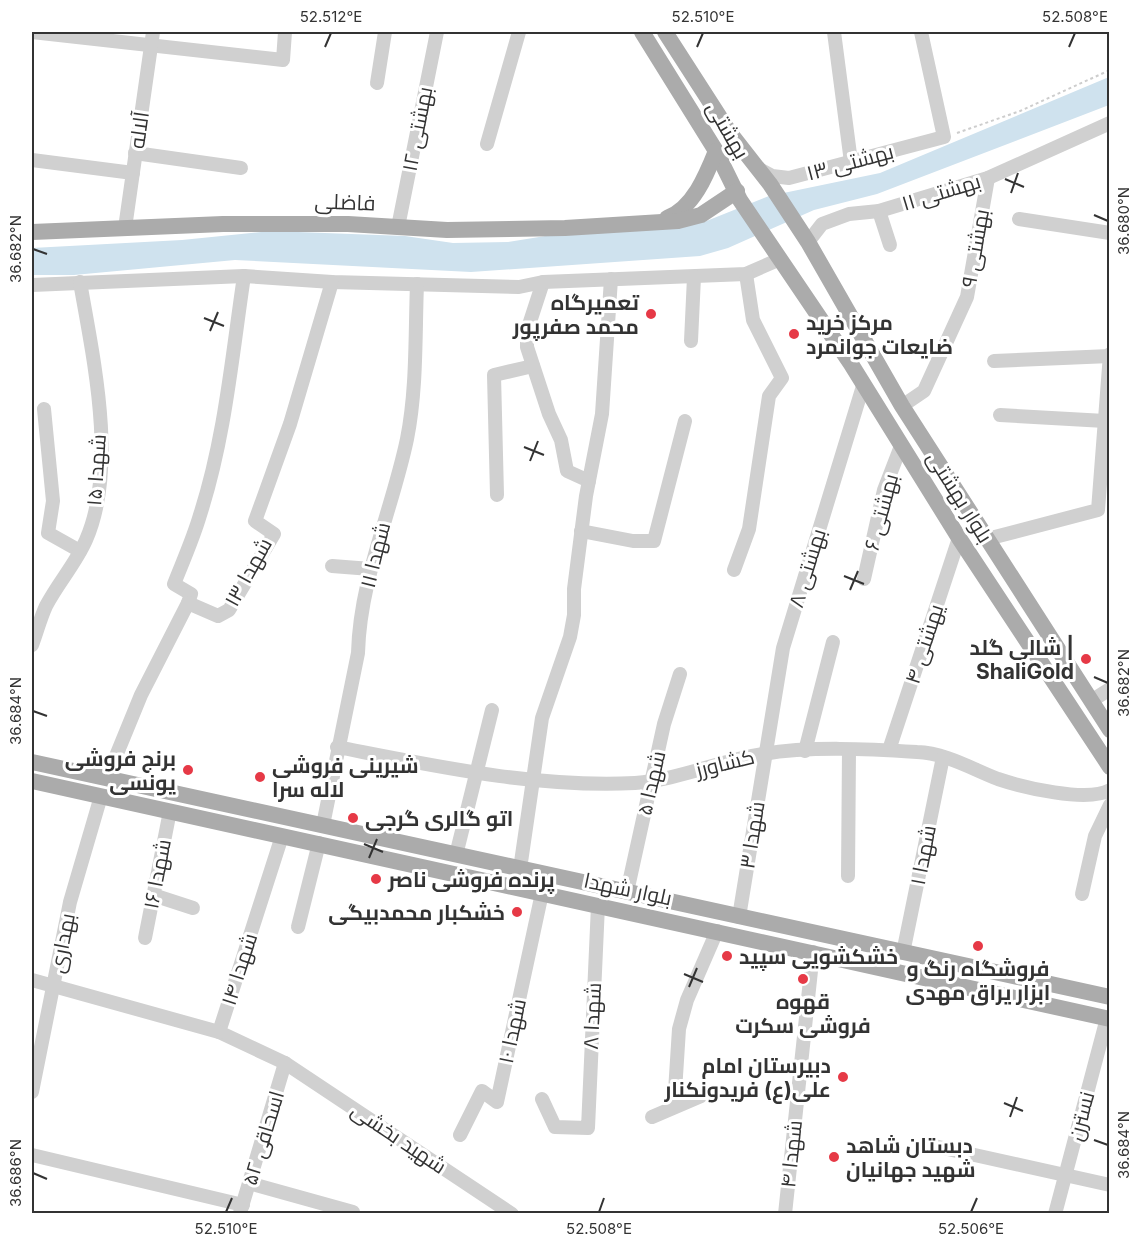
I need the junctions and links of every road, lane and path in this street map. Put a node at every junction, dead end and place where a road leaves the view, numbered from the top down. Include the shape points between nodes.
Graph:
1 (40, 32) edge
2 (285, 32) edge
3 (384, 32) edge
4 (437, 32) edge
5 (519, 32) edge
6 (642, 32) edge
7 (665, 32) edge
8 (834, 32) edge
9 (921, 32) edge
10 (152, 38) edge
11 (1110, 70) edge
12 (377, 83) dead end
13 (1110, 123) edge
14 (944, 137) junction
15 (487, 144) dead end
16 (716, 151) junction
17 (135, 153) junction
18 (32, 160) edge
19 (851, 162) junction
20 (241, 168) dead end
21 (757, 168) junction
22 (133, 173) junction
23 (988, 178) junction
24 (738, 196) junction
25 (879, 211) junction
26 (1019, 219) dead end
27 (657, 222) junction
28 (398, 227) junction
29 (125, 228) junction
30 (32, 232) edge
31 (1110, 233) edge
32 (805, 238) junction
33 (890, 245) dead end
34 (778, 255) junction
35 (746, 274) junction
36 (244, 276) junction
37 (694, 277) junction
38 (611, 279) junction
39 (80, 282) junction
40 (332, 282) junction
41 (543, 282) junction
42 (417, 284) junction
43 (32, 285) edge
44 (856, 330) junction
45 (691, 341) dead end
46 (835, 341) junction
47 (868, 351) junction
48 (1109, 355) edge
49 (994, 361) dead end
50 (851, 364) junction
51 (533, 366) junction
52 (863, 386) junction
53 (1108, 397) edge
54 (902, 406) junction
55 (44, 409) dead end
56 (1000, 415) dead end
57 (685, 421) dead end
58 (1105, 421) junction
59 (901, 446) junction
60 (1106, 448) edge
61 (589, 481) junction
62 (497, 495) dead end
63 (1104, 497) edge
64 (581, 531) junction
65 (959, 538) junction
66 (987, 539) junction
67 (80, 551) junction
68 (332, 566) dead end
69 (371, 569) junction
70 (734, 570) dead end
71 (864, 579) dead end
72 (188, 603) junction
73 (832, 642) dead end
74 (32, 645) edge
75 (680, 674) dead end
76 (1110, 689) edge
77 (1091, 701) junction
78 (492, 710) dead end
79 (1110, 730) edge
80 (338, 747) junction
81 (849, 750) junction
82 (889, 750) junction
83 (805, 751) junction
84 (766, 753) junction
85 (943, 757) junction
86 (32, 762) edge
87 (1110, 767) edge
88 (476, 773) junction
89 (106, 778) junction
90 (534, 779) junction
91 (32, 781) edge
92 (651, 781) junction
93 (1110, 790) edge
94 (101, 796) junction
95 (1110, 805) edge
96 (170, 811) junction
97 (323, 825) junction
98 (282, 836) junction
99 (319, 843) junction
100 (456, 855) junction
101 (519, 869) junction
102 (848, 876) dead end
103 (627, 892) junction
104 (542, 893) junction
105 (1082, 894) dead end
106 (153, 895) junction
107 (598, 905) junction
108 (193, 908) dead end
109 (739, 917) junction
110 (298, 927) dead end
111 (717, 931) junction
112 (145, 938) dead end
113 (813, 952) junction
114 (903, 953) junction
115 (32, 980) edge
116 (54, 987) junction
117 (1110, 997) edge
118 (1108, 1019) edge
119 (219, 1032) junction
120 (285, 1063) junction
121 (32, 1092) edge
122 (701, 1096) dead end
123 (542, 1099) dead end
124 (674, 1107) junction
125 (652, 1117) dead end
126 (460, 1135) dead end
127 (925, 1144) dead end
128 (32, 1155) edge
129 (1066, 1174) junction
130 (249, 1183) junction
131 (1110, 1185) edge
132 (241, 1209) edge
133 (353, 1212) dead end
134 (512, 1214) edge
135 (785, 1214) edge
136 (1055, 1214) edge

1 - 10 street
2 - 10 street via 283,60
3 - 12 street
4 - 28 street, بهشتی ۱۲
5 - 15 street
6 - 16 main road, بهشتی
7 - 21 main road via 729,133
8 - 19 street
9 - 14 street
10 - 17 street, آلاله
11 - 14 path via 1020,111
13 - 23 street, بهشتی ۱۱
14 - 19 street, بهشتی ۱۳
16 - 24 main road, بهشتی
16 - 27 main road, فاضلی via 690,201 677,214
17 - 20 street
17 - 22 street, آلاله
18 - 22 street
19 - 21 street, بهشتی ۱۳ via 789,178 772,176
21 - 32 main road
22 - 29 street, آلاله
23 - 25 street, بهشتی ۱۱
23 - 54 street, بهشتی ۹ via 967,297 924,390
24 - 27 main road, فاضلی via 700,215
24 - 34 main road, بهشتی
25 - 32 street, بهشتی ۱۱ via 849,214 822,224
25 - 33 street
26 - 31 street
27 - 28 main road, فاضلی via 554,228
28 - 29 main road, فاضلی via 223,224
29 - 30 main road, فاضلی
32 - 44 main road, بلوار بهشتی
34 - 35 street
34 - 46 main road, بلوار بهشتی
35 - 37 street
35 - 70 street via 753,320 782,378 770,396 749,529
36 - 39 street
36 - 40 street
36 - 72 street via 230,387 201,515 174,584 191,594
37 - 38 street
37 - 45 street
38 - 41 street
38 - 61 street via 602,414
39 - 43 street
39 - 67 street, شهدا ۱۵ via 98,384 101,455 96,504
40 - 42 street
40 - 72 street, شهدا ۱۳ via 255,521 274,534 229,610 218,616
41 - 42 street via 519,287
41 - 51 street via 527,331
42 - 69 street, شهدا ۱۱ via 407,439
44 - 46 main road
44 - 47 main road, بلوار بهشتی
46 - 50 main road, بلوار بهشتی
47 - 50 main road
47 - 54 main road, بلوار بهشتی
48 - 49 street
48 - 53 street
50 - 52 main road, بلوار بهشتی
51 - 61 street via 561,440 567,471
51 - 62 street via 494,375
52 - 59 main road, بلوار بهشتی
52 - 84 street, بهشتی ۸ via 784,641
53 - 58 street
54 - 66 main road, بلوار بهشتی
55 - 67 street via 53,501 48,532
56 - 58 street
57 - 64 street via 654,541 633,542
58 - 60 street
59 - 65 main road, بلوار بهشتی
59 - 71 street, بهشتی ۶ via 884,490
60 - 63 street
61 - 64 street
63 - 66 street via 1098,510
64 - 90 street via 570,638 542,718
65 - 82 street, یهشتی ۴
65 - 87 main road, بلوار بهشتی
66 - 77 main road, بلوار بهشتی
67 - 74 street, شهدا ۱۵ via 46,606
68 - 69 street
69 - 80 street, شهدا ۱۱
72 - 89 street, شهدا ۱۳ via 141,695
73 - 83 street
75 - 92 street, شهدا ۵
76 - 77 street
77 - 79 main road, بلوار بهشتی
78 - 88 street
80 - 88 street, کشاورز
80 - 97 street, شهدا ۱۱
81 - 82 street, کشاورز
81 - 83 street, کشاورز
81 - 102 street
82 - 85 street, کشاورز
83 - 84 street, کشاورز
84 - 92 street, کشاورز
84 - 109 street, شهدا ۳
85 - 93 street, کشاورز via 1001,780 1035,788 1073,794
85 - 114 street, شهدا ۱
86 - 89 main road, بلوار شهدا
88 - 90 street, کشاورز
88 - 100 street
89 - 97 main road, بلوار شهدا
90 - 92 street, کشاورز
90 - 101 street
91 - 94 main road, بلوار شهدا
92 - 103 street, شهدا ۵
94 - 96 main road, بلوار شهدا
94 - 116 street, بهداری via 70,902
95 - 105 street via 1095,836
96 - 98 main road, بلوار شهدا
96 - 106 street, شهدا ۱۶
97 - 100 main road, بلوار شهدا
98 - 99 main road, بلوار شهدا
98 - 119 street, شهدا ۱۴
99 - 104 main road, بلوار شهدا
99 - 110 street
100 - 101 main road, بلوار شهدا
101 - 103 main road, بلوار شهدا
103 - 109 main road, بلوار شهدا
104 - 107 main road, بلوار شهدا
104 - 126 street, شهدا ۱۰ via 497,1102 482,1091
106 - 108 street
106 - 112 street, شهدا ۱۶
107 - 111 main road, بلوار شهدا
107 - 123 street, شهدا ۸ via 588,1128 555,1127
109 - 114 main road, بلوار شهدا
111 - 113 main road, بلوار شهدا
111 - 124 street via 687,1000 680,1029
113 - 118 main road, بلوار شهدا
113 - 135 street, شهدا ۴
114 - 117 main road, بلوار شهدا
115 - 116 street
116 - 119 street
116 - 121 street, بهداری
118 - 129 street, نسترن
119 - 120 street, شهدا ۱۴
120 - 130 street, اسحاقی ۵۲
120 - 134 street, شهید بخشی
122 - 124 street
124 - 125 street
127 - 129 street
128 - 132 street
129 - 131 street
129 - 136 street, نسترن
130 - 132 street, اسحاقی ۵۲
130 - 133 street

